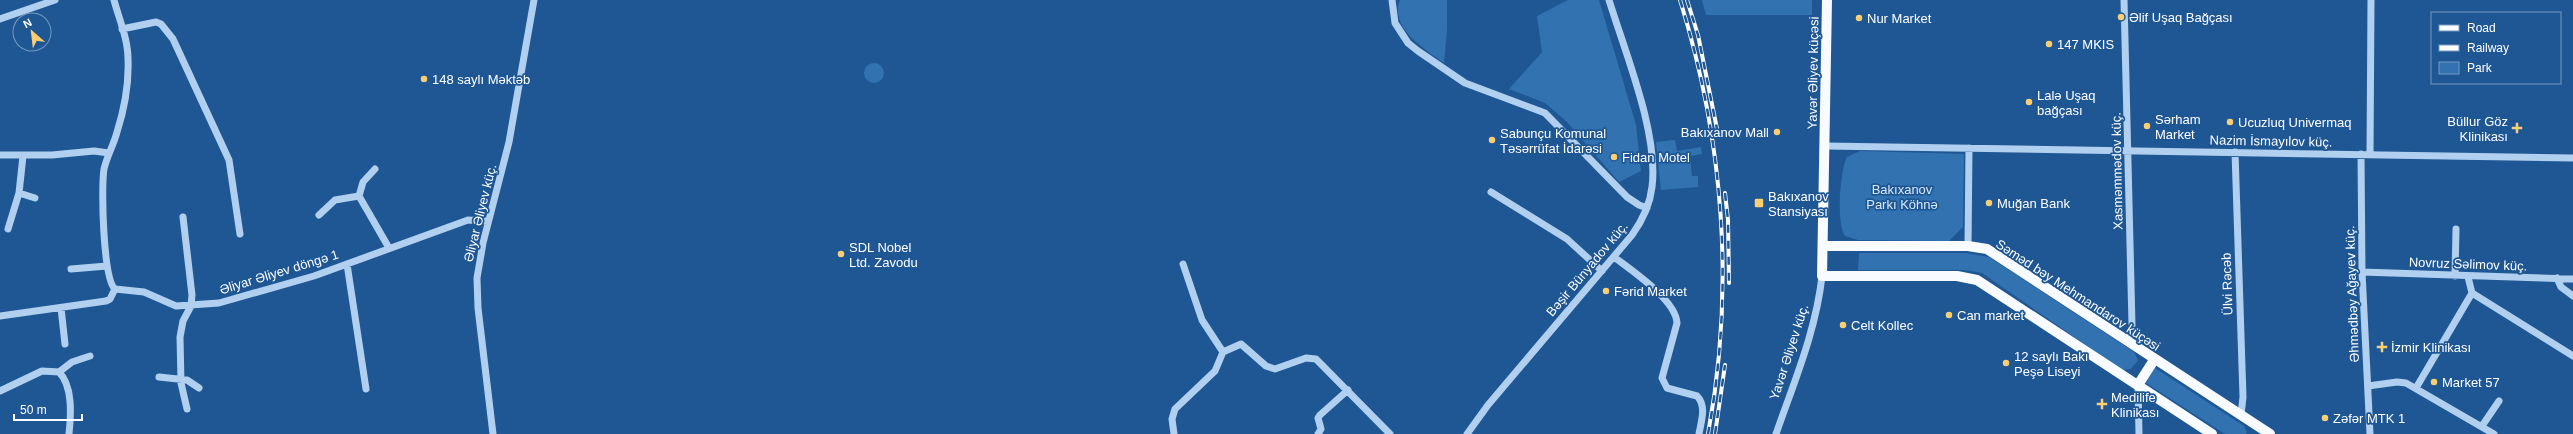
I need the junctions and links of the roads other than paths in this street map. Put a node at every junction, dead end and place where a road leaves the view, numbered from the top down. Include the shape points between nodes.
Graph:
1 (55, 0) edge
2 (114, 0) edge
3 (534, 0) edge
4 (1392, 0) edge
5 (1609, 0) edge
6 (1827, 0) edge
7 (2124, 0) edge
8 (2371, 0) edge
9 (0, 19) edge
10 (122, 29) junction
11 (1825, 146) junction
12 (1970, 148) junction
13 (2129, 150) junction
14 (2235, 152) junction
15 (109, 153) junction
16 (2360, 154) junction
17 (2370, 154) junction
18 (0, 155) edge
19 (23, 156) junction
20 (2573, 158) edge
21 (375, 169) dead end
22 (1491, 192) dead end
23 (19, 193) junction
24 (359, 196) junction
25 (35, 198) dead end
26 (1647, 208) junction
27 (319, 215) dead end
28 (183, 217) dead end
29 (488, 221) junction
30 (8, 229) dead end
31 (2456, 229) dead end
32 (240, 234) dead end
33 (1824, 246) junction
34 (1968, 246) junction
35 (390, 248) junction
36 (1614, 257) junction
37 (347, 264) junction
38 (1183, 264) dead end
39 (107, 266) junction
40 (71, 269) dead end
41 (1602, 272) junction
42 (2362, 272) junction
43 (1822, 276) junction
44 (2455, 276) junction
45 (2468, 277) junction
46 (2557, 278) junction
47 (2573, 279) edge
48 (115, 289) junction
49 (2472, 293) junction
50 (2573, 296) edge
51 (191, 306) junction
52 (61, 308) junction
53 (0, 316) edge
54 (2127, 342) junction
55 (64, 344) dead end
56 (1223, 352) junction
57 (90, 356) dead end
58 (2573, 356) edge
59 (2154, 360) junction
60 (59, 372) junction
61 (159, 377) dead end
62 (181, 379) junction
63 (2138, 385) junction
64 (2368, 386) junction
65 (199, 388) dead end
66 (2416, 388) junction
67 (366, 389) dead end
68 (1348, 390) junction
69 (0, 391) edge
70 (2499, 401) dead end
71 (187, 409) dead end
72 (2241, 415) junction
73 (2482, 426) junction
74 (2255, 430) edge
75 (69, 434) edge
76 (493, 434) edge
77 (1174, 434) edge
78 (1318, 434) edge
79 (1390, 434) edge
80 (1467, 434) edge
81 (1699, 434) edge
82 (1776, 434) edge
83 (2138, 434) edge
84 (2212, 434) edge
85 (2270, 434) edge
86 (2370, 434) edge
87 (2494, 434) edge

1 - 9 street
2 - 10 street
3 - 29 street, Əliyar Əliyev küç. via 509,142
4 - 26 street via 1396,23 1408,43 1418,52 1465,83 1545,113 1627,196 1639,206
5 - 26 street, Bəşir Bünyadov küç. via 1649,138 1653,182
6 - 11 main road, Yavər Əliyev küçəsi
7 - 13 street, Xasməmmədov küç.
8 - 17 street
10 - 15 street via 127,45 128,72 120,120
10 - 32 street via 156,22 161,24 173,39 229,160
11 - 12 street, Nazim İsmayılov küç. via 1845,144
11 - 33 main road
12 - 13 street, Nazim İsmayılov küç.
12 - 34 street
13 - 14 street, Nazim İsmayılov küç.
13 - 54 street, Xasməmmədov küç. via 2132,325
14 - 16 street, Nazim İsmayılov küç.
14 - 72 street, Ülvi Rəcəb via 2243,397
15 - 19 street via 94,151
15 - 39 street via 103,181
16 - 17 street, Nazim İsmayılov küç.
16 - 42 street, Əhmədbəy Ağayev küç.
17 - 20 street, Nazim İsmayılov küç.
18 - 19 street
19 - 23 street
21 - 24 street via 363,182
22 - 41 street via 1567,239
23 - 25 street
23 - 30 street
24 - 27 street via 334,200
24 - 35 street
26 - 36 street, Bəşir Bünyadov küç. via 1637,229
28 - 51 street
29 - 35 street, Əliyar Əliyev döngə 1 via 468,220
29 - 76 street, Əliyar Əliyev küç. via 479,260 477,289
31 - 44 street
33 - 34 main road, Səməd bəy Mehmandarov küçəsi
33 - 43 main road
34 - 54 main road, Səməd bəy Mehmandarov küçəsi via 1995,253
35 - 37 street, Əliyar Əliyev döngə 1
36 - 41 street, Bəşir Bünyadov küç.
36 - 81 street via 1651,286 1675,315 1677,323 1662,378 1667,388 1697,396 1701,400 1703,406
37 - 51 street, Əliyar Əliyev döngə 1 via 239,299
37 - 67 street
38 - 56 street via 1202,320
39 - 40 street
39 - 48 street via 110,283
41 - 80 street, Bəşir Bünyadov küç. via 1488,405
42 - 44 street, Novruz Səlimov küç.
42 - 64 street, Əhmədbəy Ağayev küç.
43 - 63 main road via 1957,276 1977,280
43 - 82 street, Yavər Əliyev küç. via 1818,306 1807,346
44 - 45 street, Novruz Səlimov küç.
45 - 46 street, Novruz Səlimov küç.
45 - 49 street
46 - 47 street, Novruz Səlimov küç.
46 - 50 street via 2561,287
48 - 51 street, Əliyar Əliyev döngə 1 via 144,292 170,304
48 - 52 street via 106,301
49 - 58 street
49 - 66 street
51 - 62 street via 181,328
52 - 53 street
52 - 55 street
54 - 59 main road, Səməd bəy Mehmandarov küçəsi
56 - 68 street via 1241,344 1266,366 1275,369 1311,357 1320,362
56 - 77 street via 1215,371 1174,409
57 - 60 street via 72,362
59 - 63 main road
59 - 72 main road, Səməd bəy Mehmandarov küçəsi
60 - 69 street via 42,372
60 - 75 street via 65,381 70,402
61 - 62 street
62 - 65 street via 192,382
62 - 71 street
63 - 83 street
63 - 84 main road
64 - 66 street via 2397,382
64 - 86 street, Əhmədbəy Ağayev küç.
66 - 73 street
68 - 78 street via 1320,414 1318,418 1321,429
68 - 79 street
70 - 73 street
72 - 74 main road, Səməd bəy Mehmandarov küçəsi
73 - 87 street
74 - 85 main road, Səməd bəy Mehmandarov küçəsi

